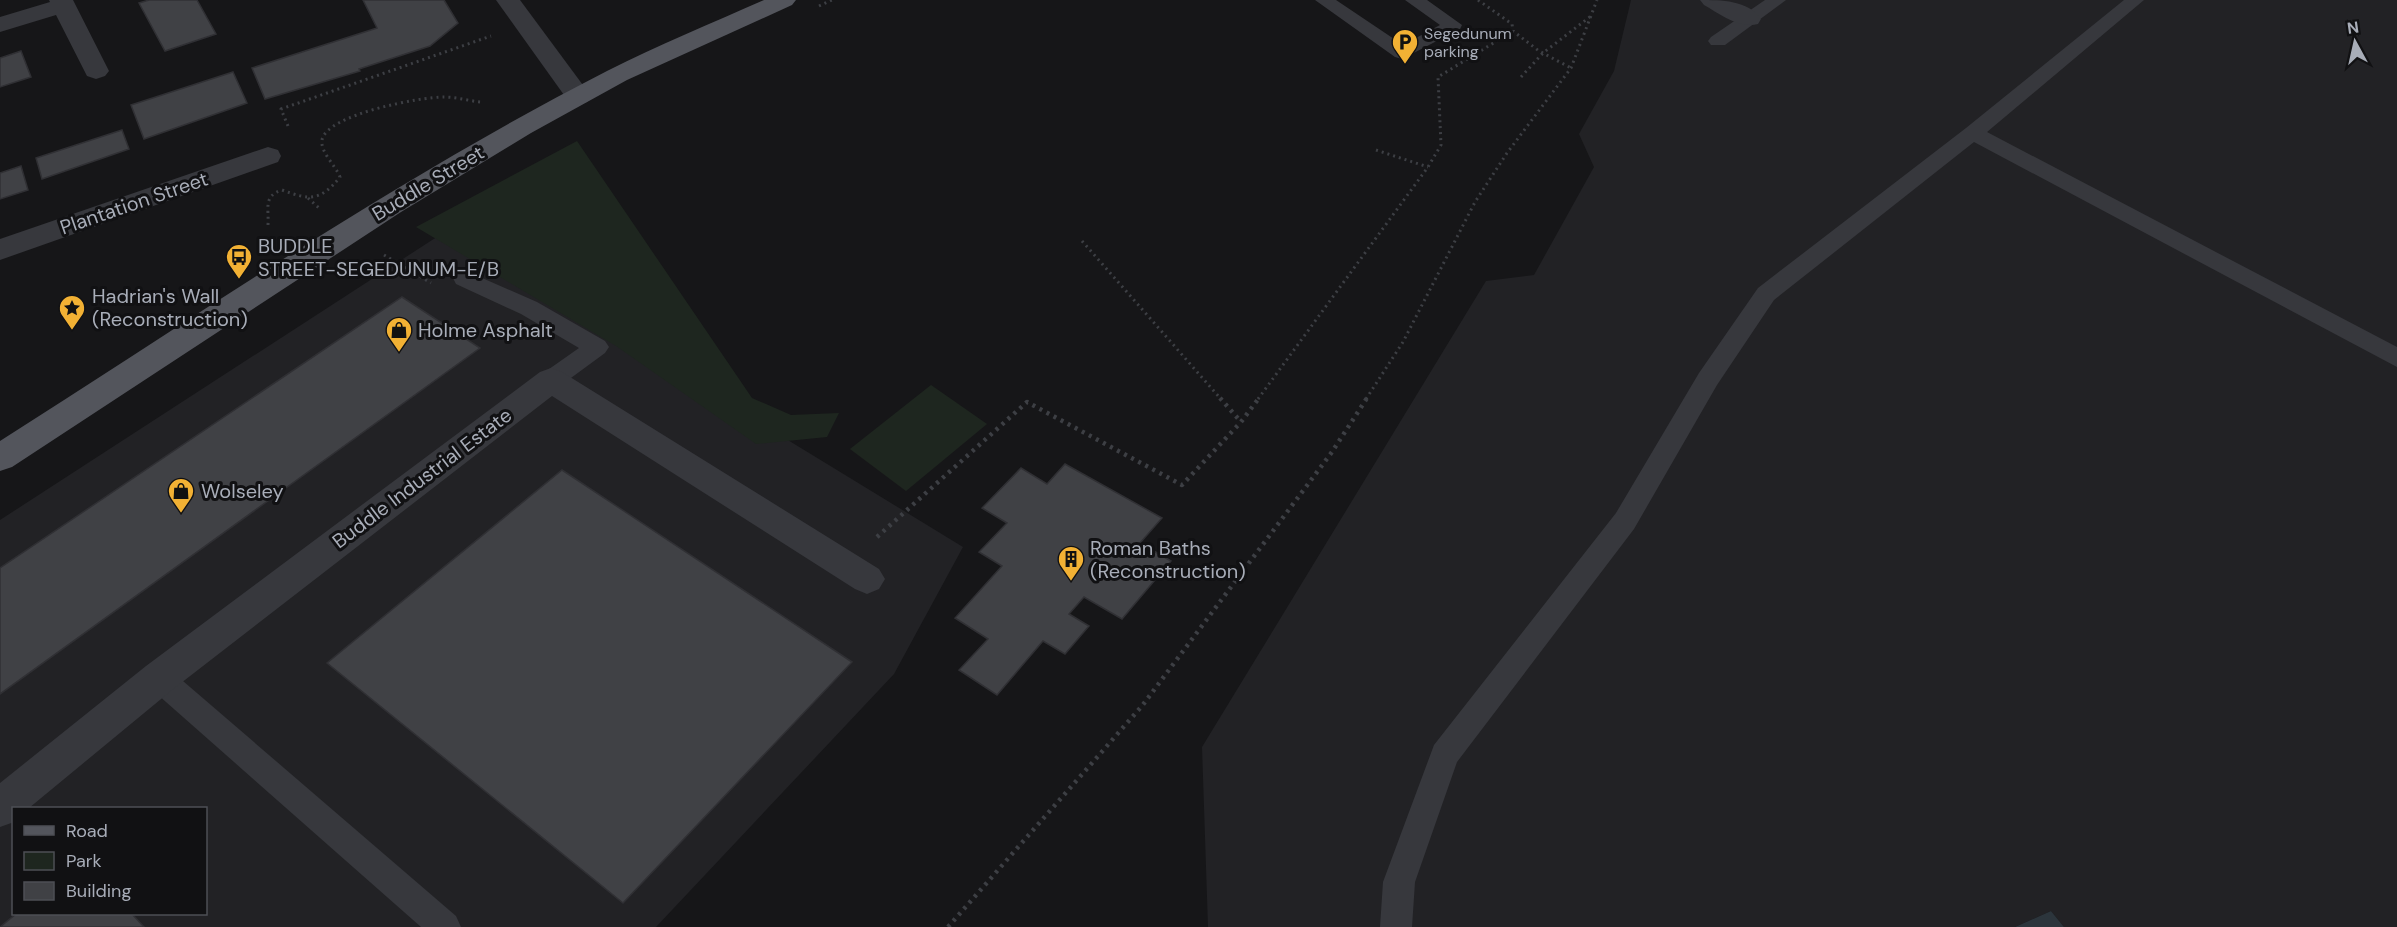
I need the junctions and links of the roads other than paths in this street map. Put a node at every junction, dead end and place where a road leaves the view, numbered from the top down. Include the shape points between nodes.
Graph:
1 (508, 0) edge
2 (784, 0) edge
3 (1324, 0) edge
4 (1414, 0) edge
5 (1712, 0) edge
6 (1777, 0) edge
7 (2135, 0) edge
8 (62, 3) edge
9 (1749, 19) junction
10 (0, 26) edge
11 (1718, 41) dead end
12 (96, 71) dead end
13 (578, 96) junction
14 (1973, 133) junction
15 (268, 156) road end
16 (0, 250) edge
17 (464, 278) road end
18 (2397, 358) edge
19 (550, 380) junction
20 (0, 458) edge
21 (856, 572) road end
22 (159, 678) junction
23 (0, 808) edge
24 (445, 927) edge
25 (1396, 927) edge

1 - 13 street
2 - 13 main road, Buddle Street
3 - 4 lane via 1402,53 1452,25
5 - 9 street
6 - 9 lane
7 - 14 lane
8 - 10 street
8 - 12 street
9 - 11 lane
13 - 20 main road, Buddle Street via 391,205
14 - 18 lane
14 - 25 lane via 1766,294 1708,379 1625,522 1445,755 1399,882
15 - 16 street, Plantation Street
17 - 19 lane via 529,308 597,347
19 - 21 street
19 - 22 street, Buddle Industrial Estate
22 - 23 street, Buddle Industrial Estate
22 - 24 lane

